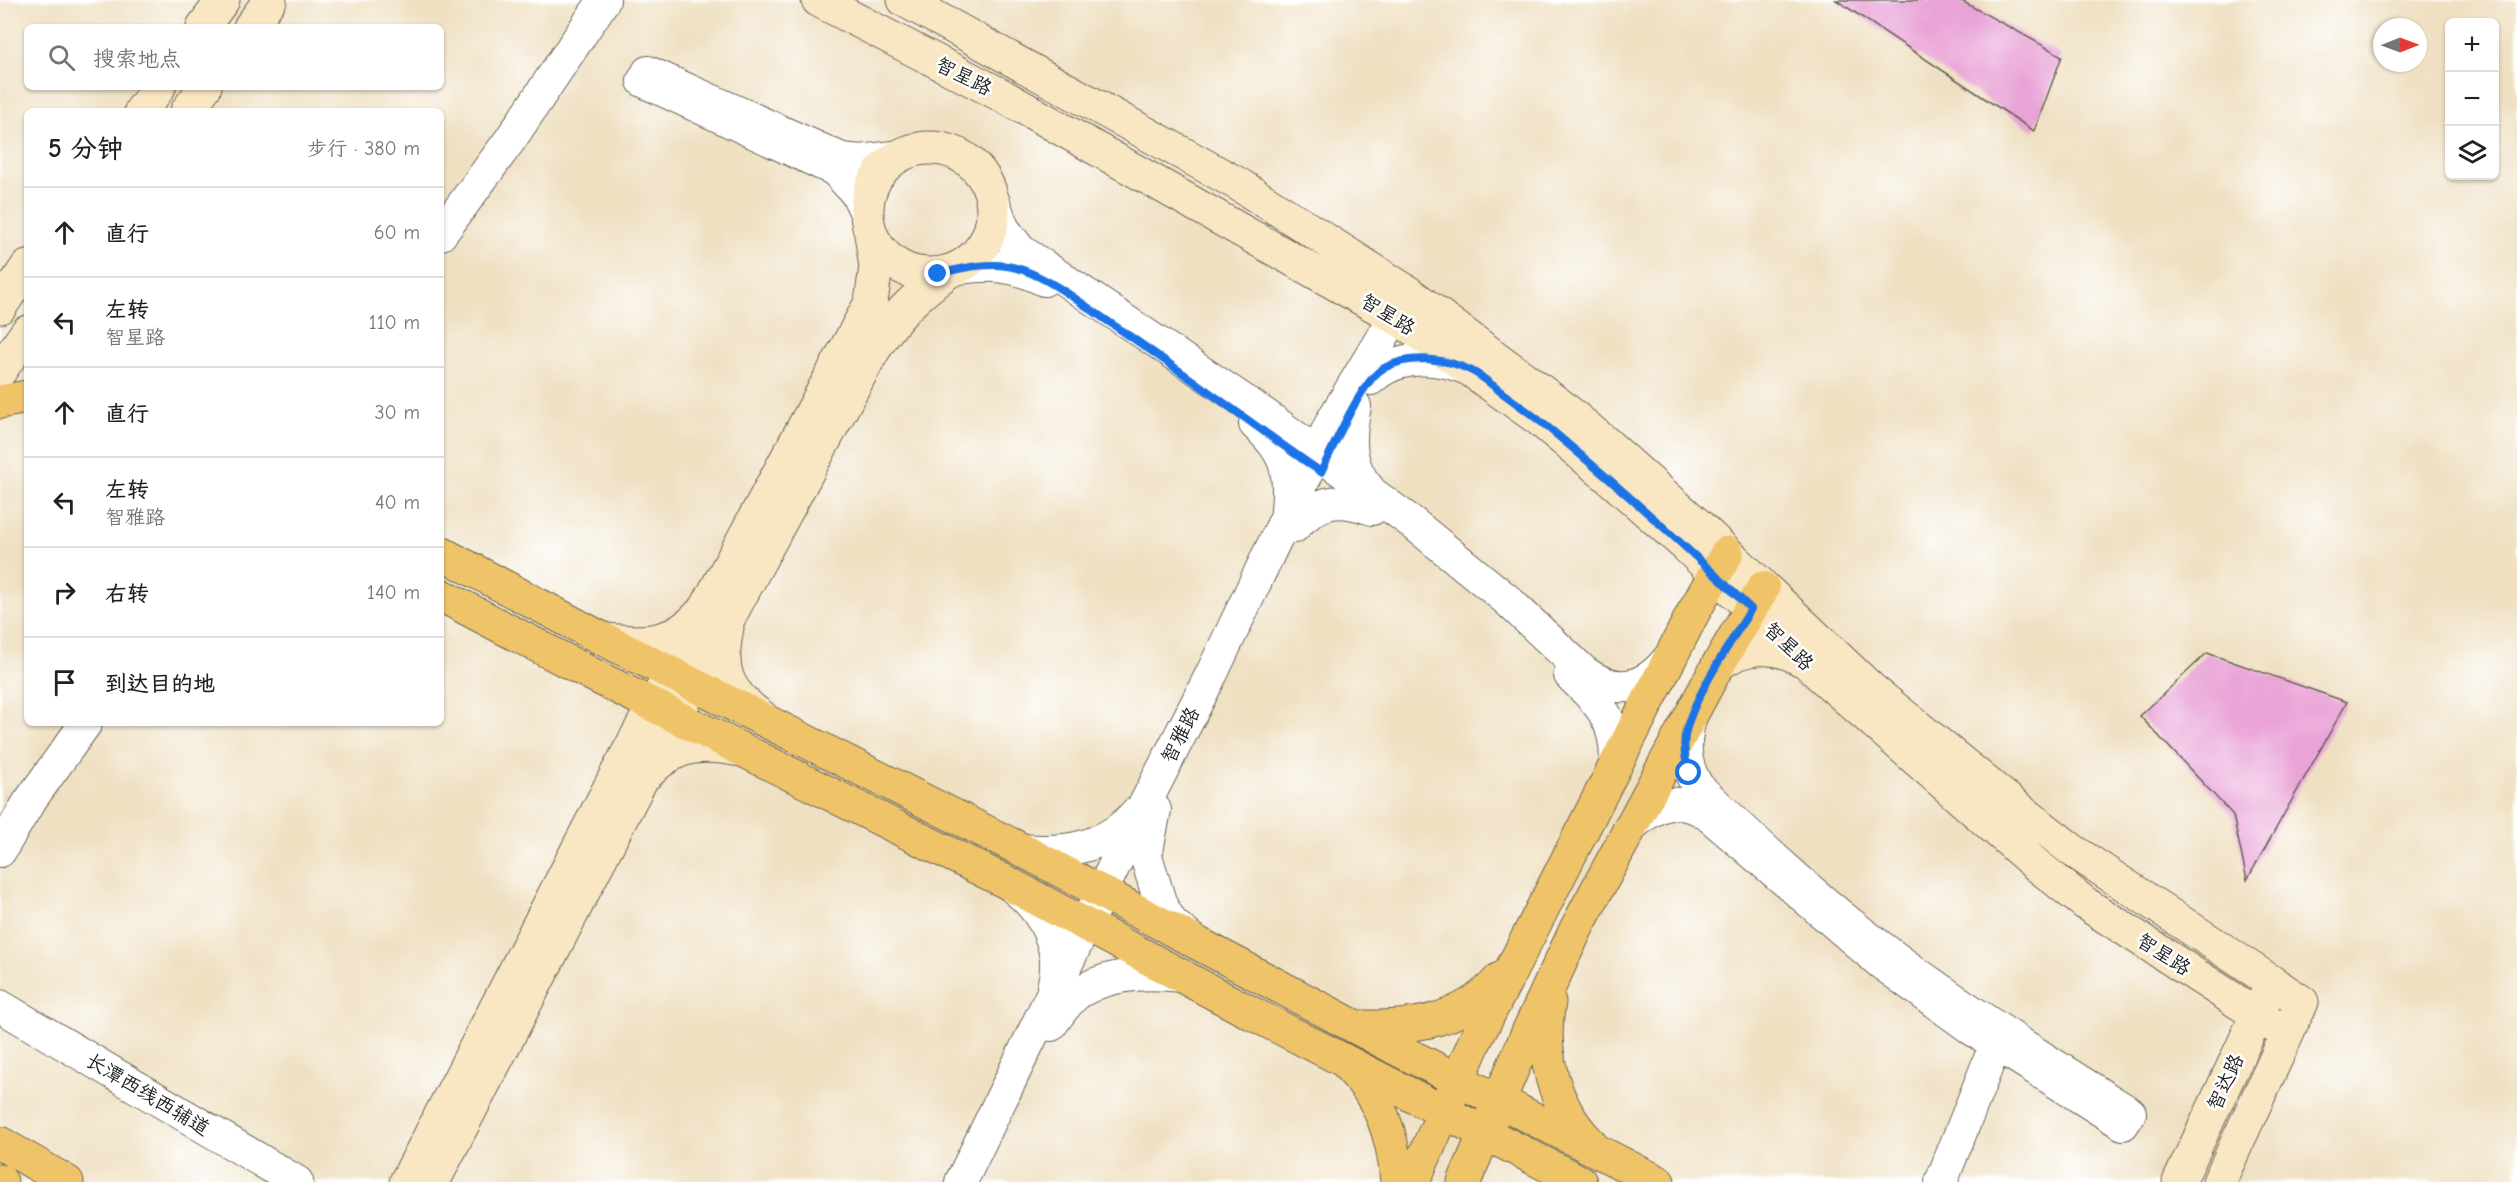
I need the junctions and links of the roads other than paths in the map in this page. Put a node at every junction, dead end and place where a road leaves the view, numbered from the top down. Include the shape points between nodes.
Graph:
1 (223, 0) edge
2 (270, 0) edge
3 (591, 0) edge
4 (604, 0) edge
5 (818, 0) edge
6 (904, 0) edge
7 (205, 24) edge
8 (252, 24) edge
9 (157, 90) edge
10 (203, 90) edge
11 (143, 108) edge
12 (189, 108) edge
13 (894, 157) junction
14 (993, 200) junction
15 (444, 211) edge
16 (869, 224) junction
17 (444, 230) edge
18 (953, 269) junction
19 (24, 271) edge
20 (0, 307) edge
21 (1407, 308) junction
22 (24, 336) edge
23 (0, 371) edge
24 (1474, 371) junction
25 (1358, 394) junction
26 (24, 398) edge
27 (0, 402) edge
28 (1259, 419) junction
29 (1319, 462) junction
30 (1374, 502) junction
31 (1290, 524) junction
32 (1686, 546) junction
33 (444, 555) edge
34 (1721, 564) junction
35 (444, 597) edge
36 (1757, 598) junction
37 (718, 612) junction
38 (1691, 618) junction
39 (606, 640) junction
40 (1672, 654) junction
41 (1807, 663) junction
42 (1718, 665) junction
43 (590, 673) junction
44 (682, 679) junction
45 (665, 711) junction
46 (1690, 716) junction
47 (768, 722) junction
48 (68, 726) edge
49 (84, 726) edge
50 (748, 752) junction
51 (1616, 765) junction
52 (627, 779) junction
53 (1151, 805) junction
54 (0, 827) edge
55 (1629, 828) junction
56 (1022, 850) junction
57 (0, 851) edge
58 (1004, 881) junction
59 (1107, 896) junction
60 (1092, 927) junction
61 (1196, 943) junction
62 (1518, 957) junction
63 (2191, 971) junction
64 (1183, 976) junction
65 (1554, 976) junction
66 (2272, 983) junction
67 (2302, 1002) joint
68 (0, 1006) edge
69 (2257, 1015) junction
70 (1048, 1018) junction
71 (0, 1019) edge
72 (1355, 1027) junction
73 (2287, 1034) junction
74 (1998, 1039) junction
75 (1342, 1060) junction
76 (2041, 1073) junction
77 (1458, 1080) junction
78 (1987, 1081) junction
79 (2222, 1088) junction
80 (1499, 1100) junction
81 (1444, 1112) junction
82 (1485, 1133) junction
83 (0, 1143) edge
84 (1597, 1151) junction
85 (413, 1179) edge
86 (67, 1182) edge
87 (274, 1182) edge
88 (297, 1182) edge
89 (961, 1182) edge
90 (975, 1182) edge
91 (1397, 1182) edge
92 (1413, 1182) edge
93 (1464, 1182) edge
94 (1580, 1182) edge
95 (1658, 1182) edge
96 (1941, 1182) edge
97 (1953, 1182) edge
98 (2179, 1182) edge
99 (2219, 1182) edge

1 - 7 main road
2 - 8 main road
3 - 15 street via 496,142
4 - 17 street
5 - 21 main road, 智星路
6 - 21 main road, 智星路 via 1238,184
9 - 11 main road
10 - 12 main road
13 - 14 main road via 914,148 956,152 974,165
13 - 16 main road via 879,172 869,192
13 - 16 street via 842,159 648,72 643,81 835,170 856,194
14 - 18 main road via 993,221 987,240 975,256
14 - 28 street via 1003,228 1020,250
16 - 18 main road via 882,253 899,266 918,273 938,274
16 - 37 main road via 876,267 871,302
18 - 28 street via 1005,266 1024,270
18 - 37 main road via 922,292 884,330
19 - 20 main road
21 - 24 main road, 智星路
21 - 25 street, 智雅路
21 - 34 main road, 智星路 via 1560,405 1681,510
22 - 23 main road
24 - 25 street via 1452,363 1418,359 1397,362 1382,369
24 - 32 main road, 智星路 via 1540,420
25 - 28 street via 1307,421
25 - 29 street, 智雅路
25 - 30 street via 1351,443 1353,464
26 - 27 main road
28 - 29 street
28 - 31 street via 1282,456 1289,484
29 - 30 street
29 - 31 street, 智雅路
30 - 31 street via 1333,502
30 - 40 street via 1506,599 1598,682 1616,687 1639,685
30 - 51 street via 1512,620 1597,701 1614,729
31 - 53 street, 智雅路 via 1212,673
32 - 34 main road, 智星路
32 - 38 main road via 1697,582
33 - 39 main road
34 - 36 main road, 智星路
34 - 38 main road
35 - 43 main road
36 - 41 main road, 智星路
36 - 42 main road
36 - 66 main road, 智星路 via 2072,850
37 - 39 main road via 654,642
37 - 44 main road
37 - 47 main road via 725,672 732,688 741,702
38 - 40 main road
39 - 44 main road
40 - 51 main road
41 - 42 main road via 1777,649 1760,649 1745,651
41 - 63 main road, 智星路 via 2034,863 2086,904
42 - 46 main road
43 - 45 main road
43 - 52 main road via 610,689 623,712
44 - 45 main road
44 - 47 main road
45 - 50 main road
45 - 52 main road
46 - 55 main road
46 - 74 street via 1684,755 1698,787 1806,887
47 - 56 main road
48 - 54 street
49 - 57 street via 29,802
50 - 52 main road via 705,744 684,749
50 - 58 main road
51 - 62 main road
52 - 85 main road
53 - 56 street via 1087,846 1064,852
53 - 59 street, 智雅路
53 - 61 street via 1146,856 1152,879 1172,923
55 - 65 main road
55 - 74 street via 1650,811 1669,804 1683,802 1706,813 1864,949
56 - 59 main road
58 - 60 main road
58 - 70 street via 1040,914 1052,937 1056,958
59 - 60 street, 智雅路
59 - 61 main road
60 - 64 main road
60 - 70 street, 智雅路
61 - 72 main road
62 - 72 main road via 1490,991 1451,1016 1407,1026
62 - 77 main road
63 - 69 main road, 智星路
63 - 79 main road via 2211,990 2222,1009 2228,1052
64 - 70 street via 1149,974 1101,982 1077,993
64 - 75 main road
65 - 80 main road
65 - 84 main road via 1546,1033 1551,1079 1578,1131
66 - 67 main road, 智星路
66 - 69 main road, 智达路
67 - 73 main road, 智达路
68 - 88 street, 长潭西线西辅道
69 - 73 main road, 智星路
69 - 79 main road, 智达路
70 - 89 street, 智雅路
70 - 90 street, 智雅路
71 - 87 street, 长潭西线西辅道
72 - 77 main road
73 - 99 main road, 智达路
74 - 76 street
74 - 76 street via 2130,1113 2123,1124
74 - 78 street
74 - 78 street via 1984,1059
75 - 81 main road
75 - 91 main road via 1369,1090 1379,1108 1395,1157
76 - 78 street via 2028,1071
77 - 80 main road
77 - 81 main road
78 - 96 street
78 - 97 street
79 - 98 main road, 智达路
80 - 82 main road
80 - 84 main road
81 - 82 main road
81 - 92 main road
82 - 93 main road
82 - 94 main road
83 - 86 main road
84 - 95 main road

